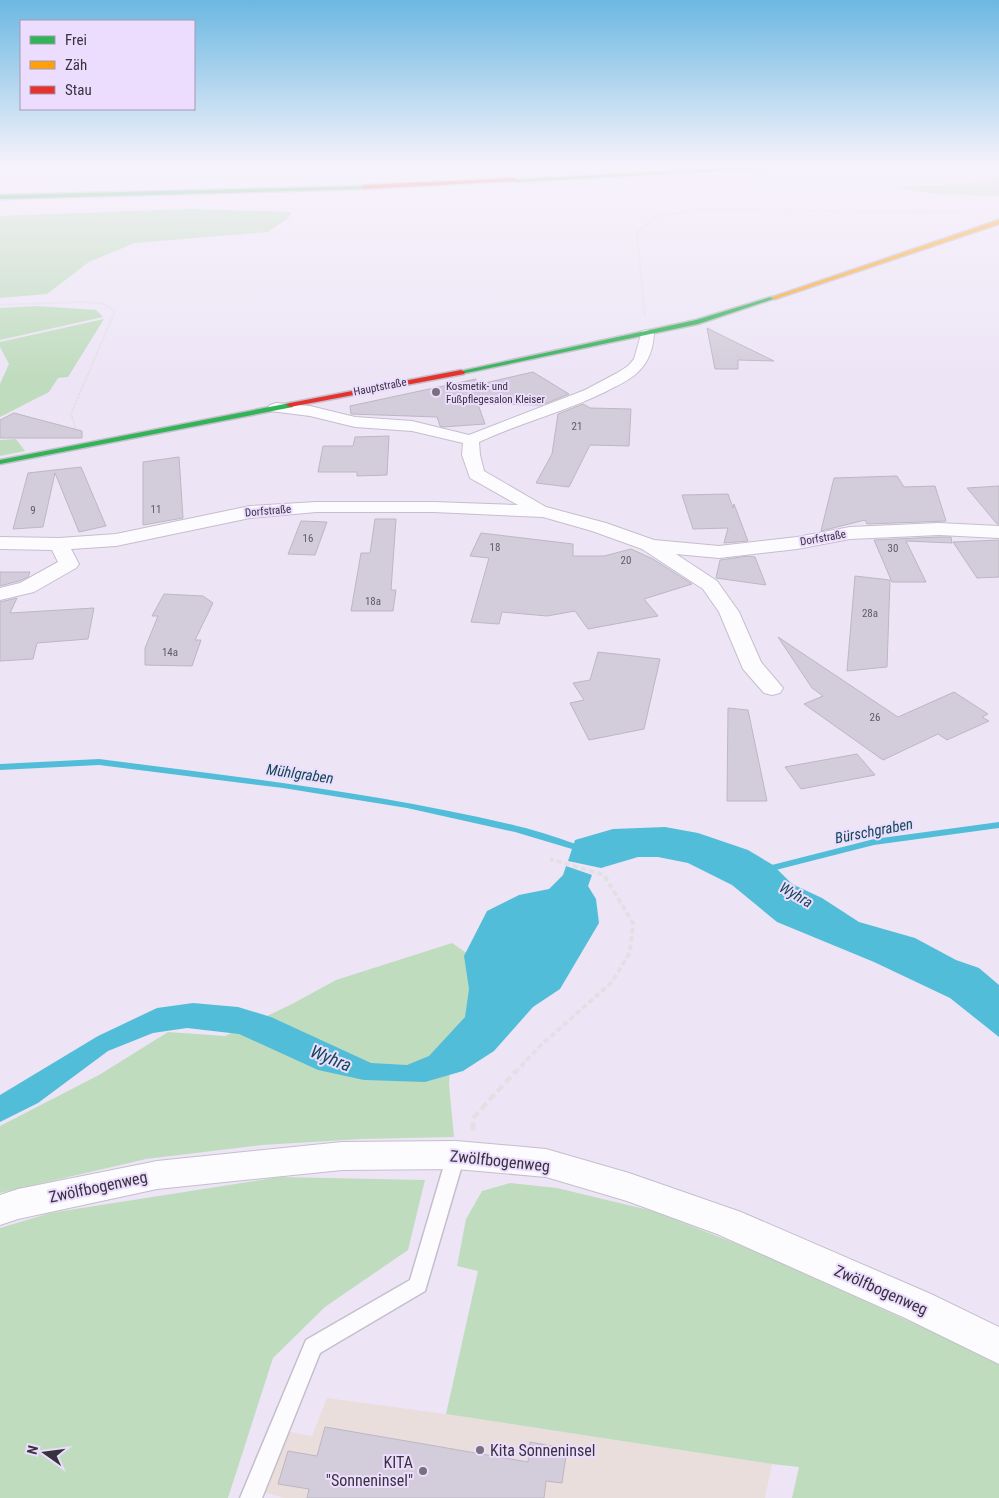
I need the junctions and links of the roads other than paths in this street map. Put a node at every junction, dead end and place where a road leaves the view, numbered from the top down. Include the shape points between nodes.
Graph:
1 (958, 236) edge
2 (647, 334) junction
3 (276, 408) junction
4 (471, 440) junction
5 (0, 462) edge
6 (476, 474) junction
7 (434, 507) junction
8 (544, 512) junction
9 (999, 532) edge
10 (106, 541) junction
11 (0, 543) edge
12 (59, 544) junction
13 (648, 545) junction
14 (69, 564) junction
15 (0, 594) edge
16 (772, 688) dead end
17 (465, 1155) junction
18 (0, 1210) edge
19 (999, 1346) edge
20 (252, 1498) edge

1 - 2 main road, Hauptstraße via 758,304
2 - 3 main road, Hauptstraße
2 - 4 street via 641,360 635,368 614,381 582,398 496,427
3 - 4 street via 310,411 355,422 412,426
3 - 5 main road, Hauptstraße
4 - 6 street
6 - 7 street, Dorfstraße via 465,490
6 - 8 street, Dorfstraße
7 - 8 street, Dorfstraße
7 - 10 street, Dorfstraße via 316,507 250,512
8 - 13 street, Dorfstraße via 600,527
9 - 13 street, Dorfstraße via 939,529 850,533 718,552
10 - 12 street, Dorfstraße
10 - 14 street, Dorfstraße
11 - 12 street, Dorfstraße
12 - 14 street
13 - 16 street, Dorfstraße via 710,585 729,612 751,664
14 - 15 street, Dorfstraße via 27,588
17 - 18 street, Zwölfbogenweg via 342,1156 157,1175
17 - 19 street, Zwölfbogenweg via 546,1164 629,1187 720,1220 918,1306
17 - 20 lane via 418,1285 313,1347

